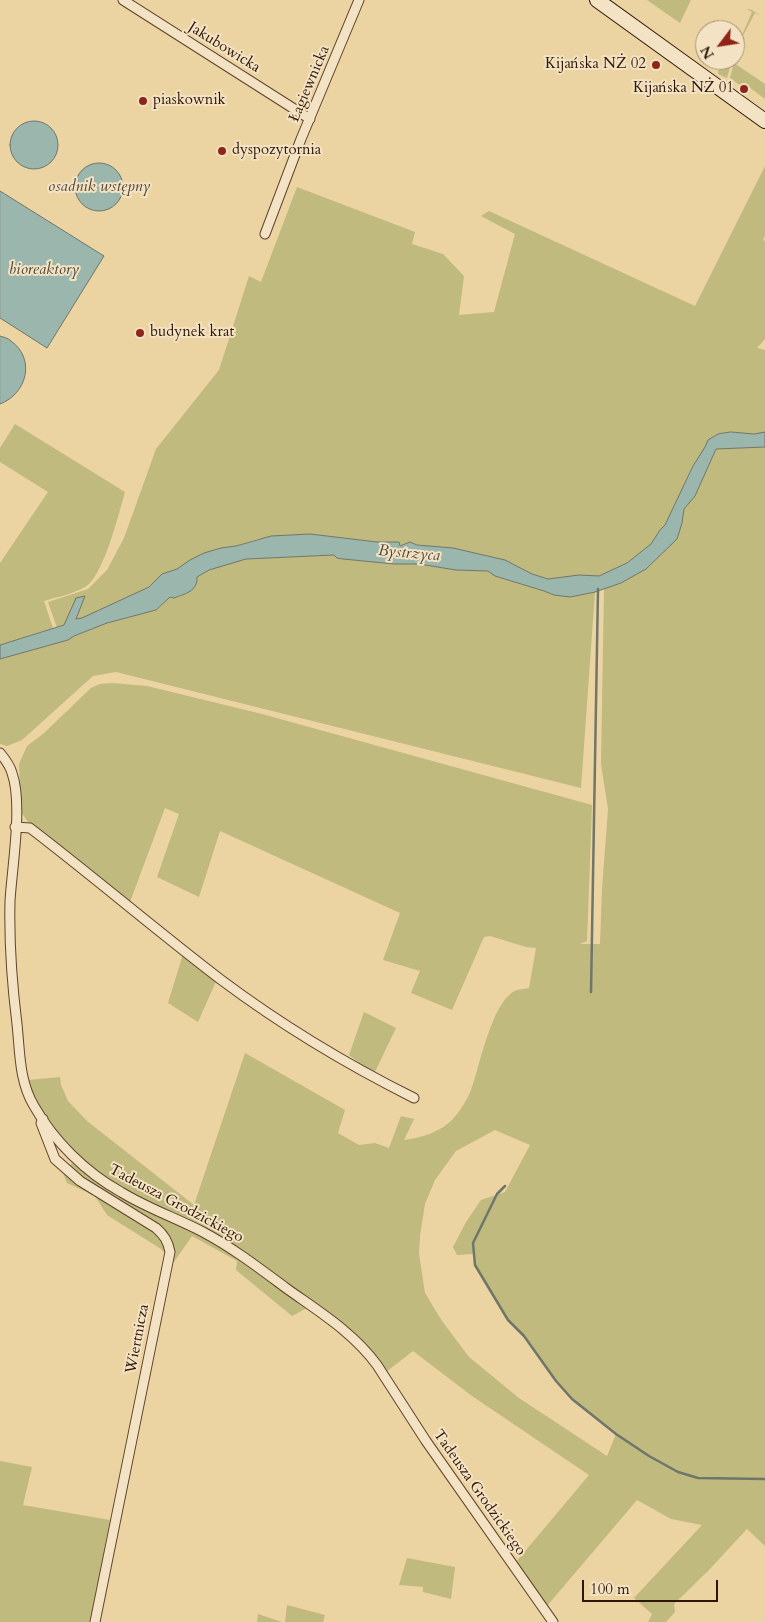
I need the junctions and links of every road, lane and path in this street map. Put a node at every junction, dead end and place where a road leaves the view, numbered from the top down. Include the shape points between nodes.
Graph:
1 (123, 0) edge
2 (359, 0) edge
3 (597, 0) edge
4 (310, 118) junction
5 (765, 121) edge
6 (265, 234) dead end
7 (0, 753) edge
8 (15, 827) junction
9 (414, 1098) dead end
10 (43, 1119) junction
11 (95, 1622) edge
12 (553, 1622) edge

1 - 4 street, Jakubowicka
2 - 4 street, Łagiewnicka
3 - 5 main road
4 - 6 street, Łagiewnicka
7 - 8 street, Tadeusza Grodzickiego via 14,780
8 - 9 street via 30,828 263,1009 368,1075
8 - 10 street, Tadeusza Grodzickiego via 10,911 15,1009 23,1081
10 - 11 street, Wiertnicza via 41,1123 54,1159 80,1181 156,1228 164,1235 170,1252
10 - 12 street, Tadeusza Grodzickiego via 64,1146 95,1175 121,1193 230,1247 356,1340 377,1365

